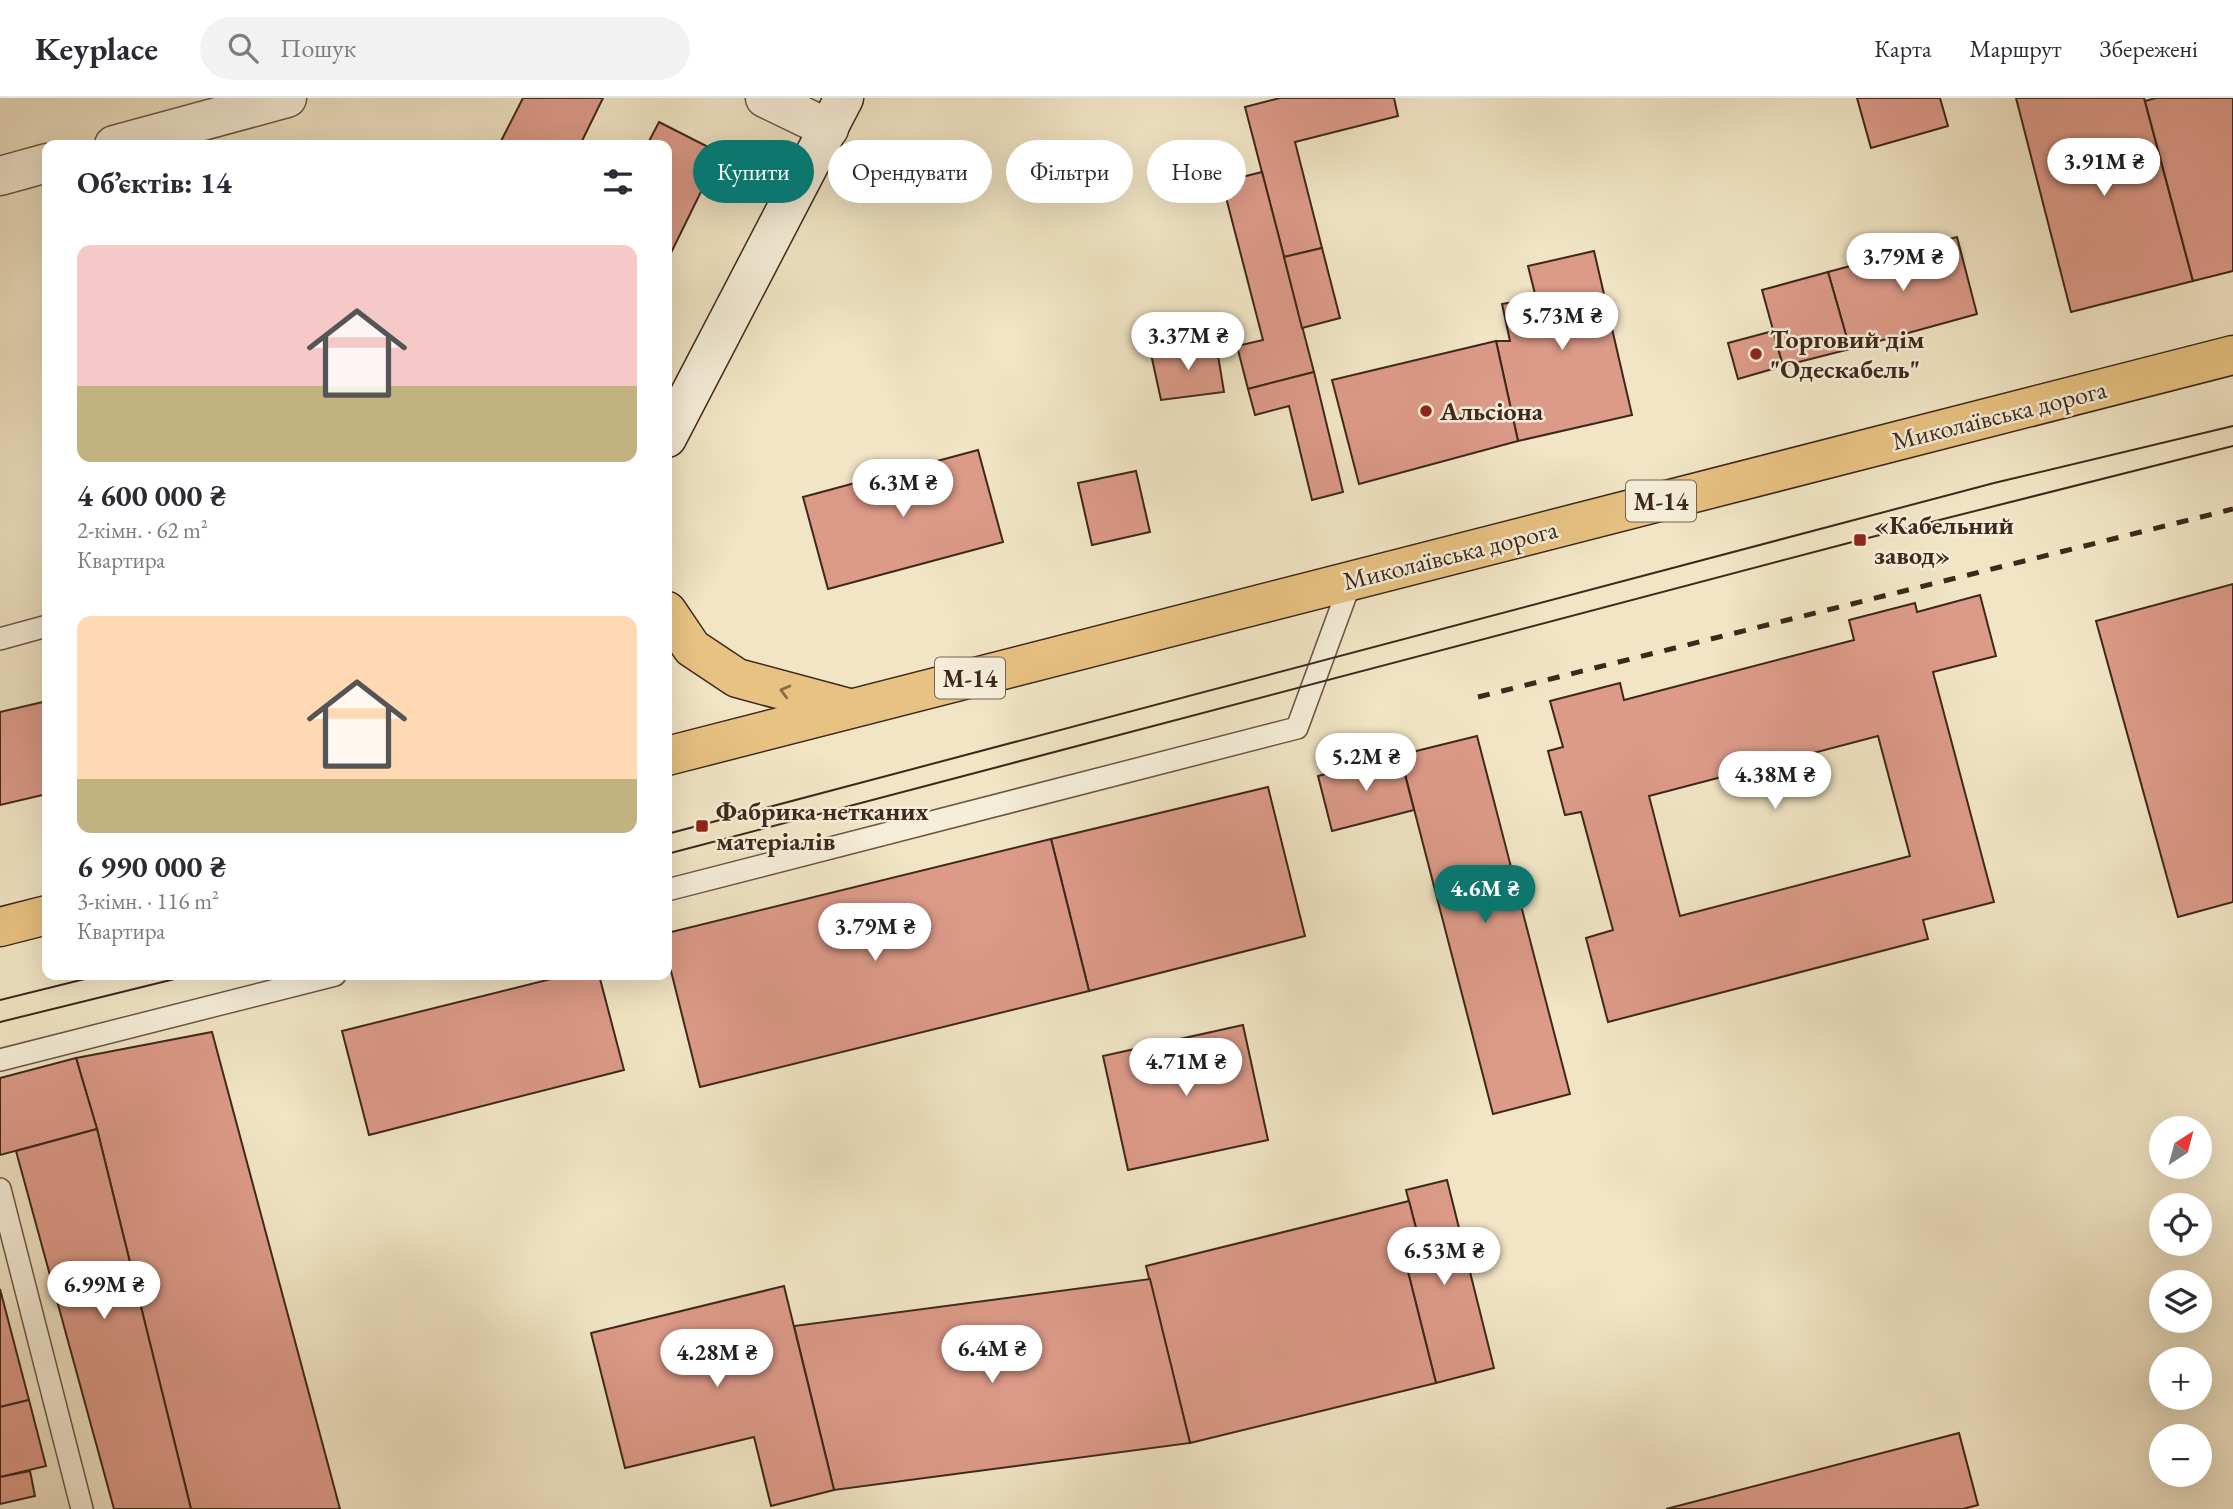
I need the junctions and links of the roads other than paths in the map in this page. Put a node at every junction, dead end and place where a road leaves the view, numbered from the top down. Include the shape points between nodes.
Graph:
1 (287, 98) edge
2 (765, 98) edge
3 (836, 113) edge
4 (132, 140) edge
5 (42, 164) edge
6 (0, 176) edge
7 (2233, 355) edge
8 (672, 428) edge
9 (1351, 581) junction
10 (672, 618) edge
11 (42, 627) edge
12 (0, 639) edge
13 (851, 708) junction
14 (672, 755) edge
15 (672, 889) edge
16 (42, 916) edge
17 (0, 927) edge
18 (315, 980) edge
19 (0, 1060) edge
20 (0, 1189) edge
21 (82, 1509) edge

1 - 4 main road
2 - 3 main road
3 - 8 main road
5 - 6 main road
7 - 9 main road, Миколаївська дорога / М-14
9 - 13 main road, Миколаївська дорога / М-14
9 - 15 lane via 1297,728
13 -> 10 main road via 737,678 692,648
11 - 12 lane
13 - 14 main road, Миколаївська дорога / М-14
16 - 17 main road
18 - 19 lane
20 - 21 lane

